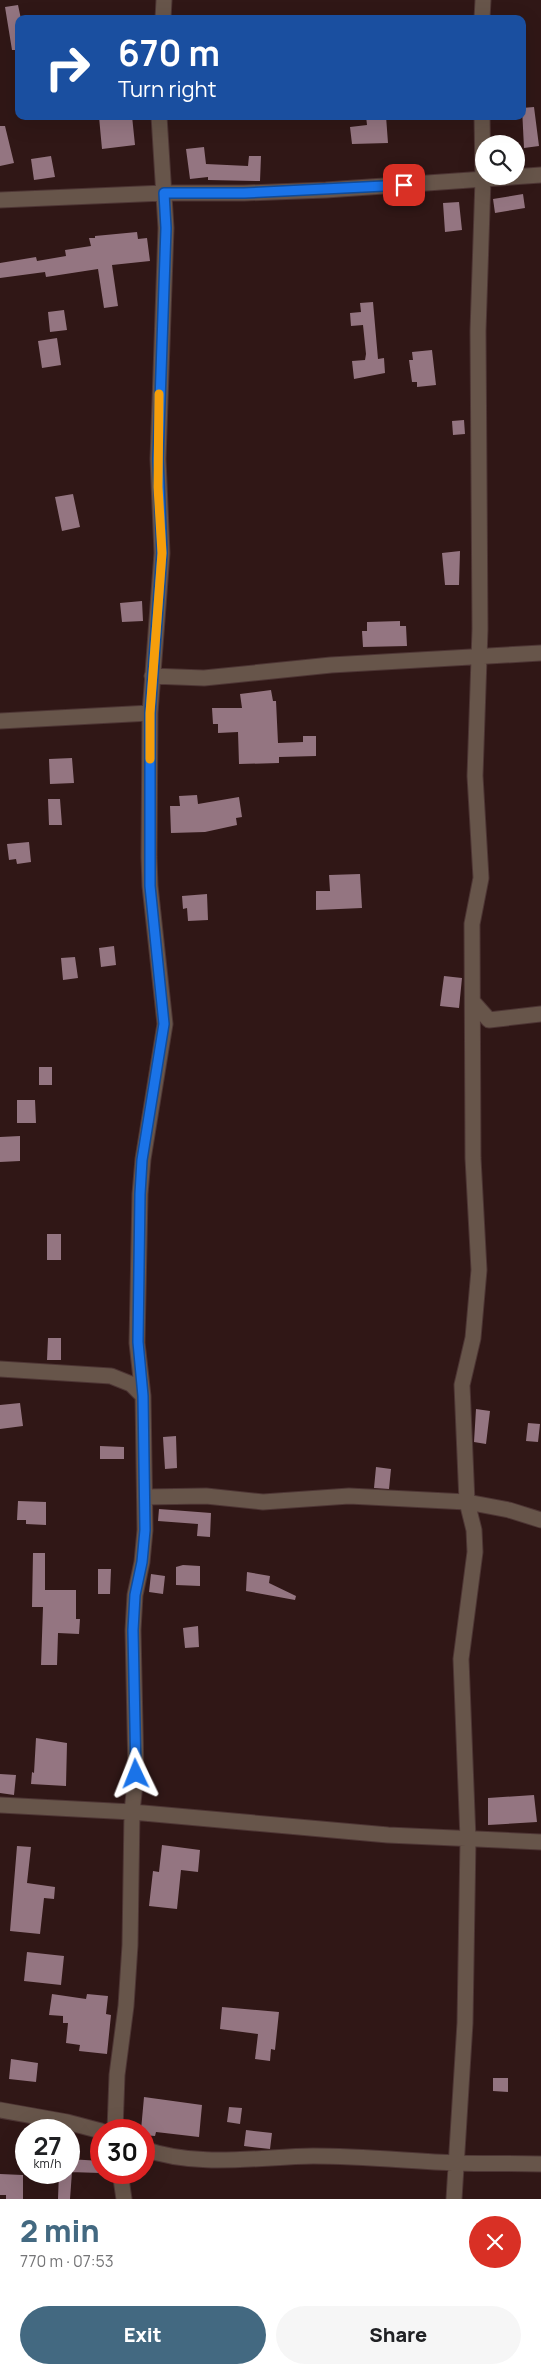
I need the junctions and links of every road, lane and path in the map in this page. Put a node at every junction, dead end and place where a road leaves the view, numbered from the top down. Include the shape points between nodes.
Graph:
1 (164, 0) edge
2 (483, 0) edge
3 (163, 15) edge
4 (482, 15) edge
5 (159, 120) edge
6 (482, 120) edge
7 (482, 135) edge
8 (541, 174) edge
9 (525, 175) edge
10 (475, 179) edge
11 (482, 185) edge
12 (164, 193) junction
13 (0, 200) edge
14 (541, 654) edge
15 (479, 658) junction
16 (152, 676) junction
17 (150, 713) junction
18 (0, 721) edge
19 (473, 1002) junction
20 (541, 1014) edge
21 (0, 1369) edge
22 (143, 1396) junction
23 (145, 1496) junction
24 (466, 1502) junction
25 (541, 1520) edge
26 (0, 1805) edge
27 (132, 1812) junction
28 (468, 1839) junction
29 (541, 1842) edge
30 (0, 2110) edge
31 (115, 2119) edge
32 (90, 2128) edge
33 (155, 2153) edge
34 (456, 2163) junction
35 (541, 2164) edge
36 (122, 2184) edge
37 (124, 2199) edge
38 (454, 2199) edge

1 - 3 street
2 - 4 street
5 - 12 street
6 - 7 street
8 - 9 street
10 - 12 street via 326,190
11 - 15 street via 478,331
12 - 13 street
12 - 16 street via 166,228 158,459 162,553
14 - 15 street
15 - 16 street via 331,665 204,678
15 - 19 street via 475,776 481,878 472,924
16 - 17 street
17 - 18 street
17 - 22 street via 150,886 164,1024 142,1160 140,1194 138,1342
19 - 20 street via 489,1020
19 - 24 street via 473,1158 479,1270 474,1338 462,1385
21 - 22 street via 111,1376 131,1384
22 - 23 street
23 - 24 street via 206,1496 263,1502 349,1496
23 - 27 street via 142,1562 135,1595 133,1630 136,1774
24 - 25 street
24 - 28 street via 474,1530 475,1552 461,1659
26 - 27 street
27 - 28 street via 311,1829
27 - 31 street via 130,1945
28 - 29 street
28 - 34 street via 465,2023
30 - 32 street
33 - 34 street via 194,2159 313,2156
34 - 35 street
34 - 38 street
36 - 37 street

